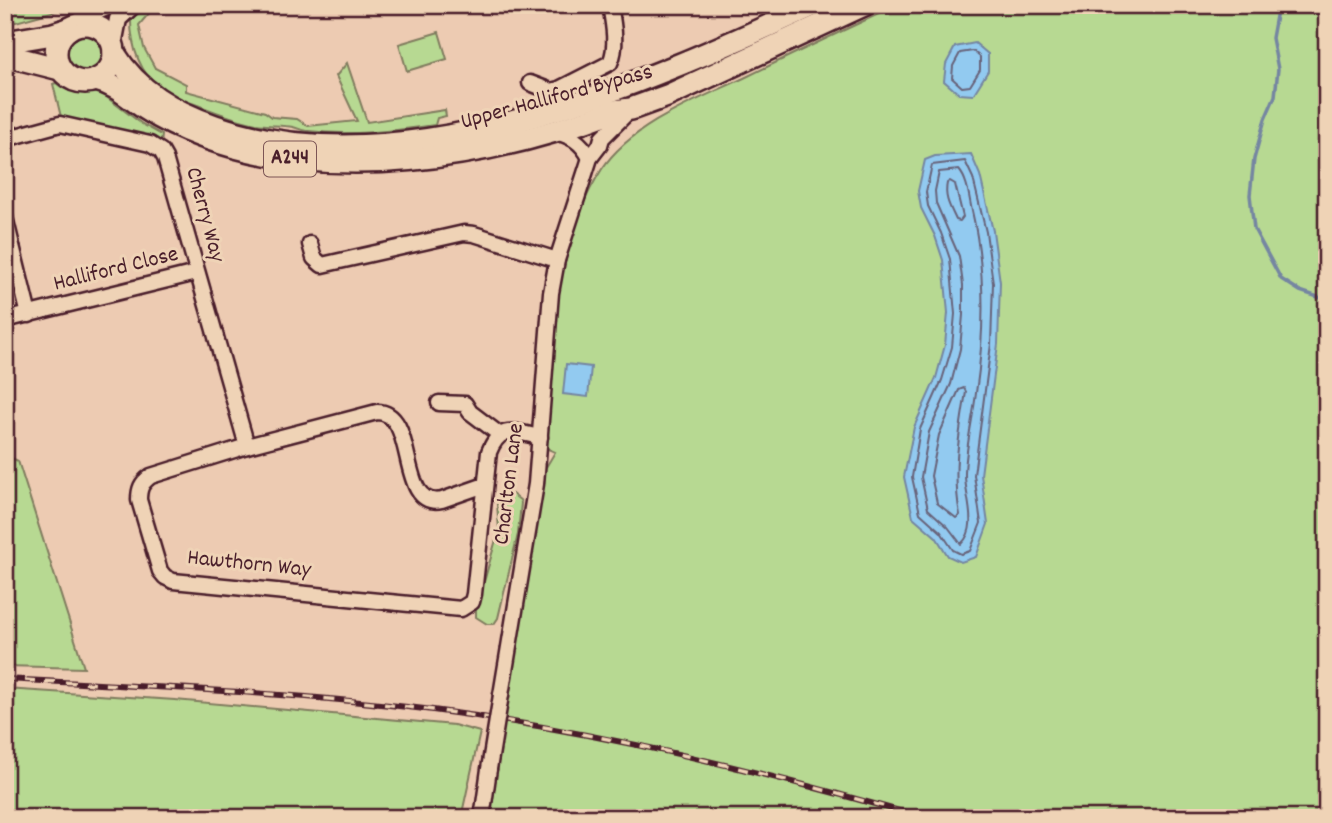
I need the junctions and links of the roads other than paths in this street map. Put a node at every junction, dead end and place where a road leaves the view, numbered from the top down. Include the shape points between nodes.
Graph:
1 (111, 5) edge
2 (133, 5) edge
3 (610, 5) edge
4 (814, 5) edge
5 (864, 5) edge
6 (73, 27) junction
7 (5, 42) edge
8 (114, 49) junction
9 (5, 55) edge
10 (60, 69) junction
11 (96, 80) junction
12 (530, 83) dead end
13 (570, 106) junction
14 (631, 109) junction
15 (595, 117) junction
16 (551, 131) junction
17 (602, 138) junction
18 (5, 139) edge
19 (590, 158) junction
20 (5, 218) edge
21 (310, 244) dead end
22 (557, 260) junction
23 (196, 273) junction
24 (29, 315) junction
25 (5, 320) edge
26 (439, 403) dead end
27 (499, 434) junction
28 (540, 437) junction
29 (247, 446) junction
30 (485, 485) junction
31 (482, 818) edge

1 - 6 street
2 - 8 street via 118,19
3 - 12 street via 614,53 610,63 559,89 551,91
4 - 13 main road, Upper Halliford Bypass / A244 via 683,64
5 - 14 main road, Upper Halliford Bypass / A244
6 - 7 main road
6 - 8 main road via 95,26 104,31
6 - 10 main road via 57,46
8 - 11 main road via 108,72
8 - 13 main road, Upper Halliford Bypass / A244 via 140,87 169,106 228,130 282,142 337,146 415,141 462,134
9 - 10 main road
10 - 11 main road via 79,82
11 - 16 main road, Upper Halliford Bypass / A244 via 109,83 163,119 201,137 307,162 372,163 466,152
13 - 15 street via 587,105
14 - 15 main road, Upper Halliford Bypass / A244
14 - 17 street, Charlton Lane
15 - 16 main road, Upper Halliford Bypass / A244
15 - 17 street
16 - 19 street via 579,142
17 - 19 street, Charlton Lane
18 - 23 street, Cherry Way via 60,124 155,146 165,158
19 - 22 street, Charlton Lane
20 - 24 street
21 - 22 street via 322,265 474,233
22 - 28 street, Charlton Lane via 547,325
23 - 24 street, Halliford Close
23 - 29 street, Cherry Way
24 - 25 street, Halliford Close
26 - 27 street via 465,404
27 - 28 street
27 - 30 street, Hawthorn Way via 489,452
28 - 31 street, Charlton Lane, bridge
29 - 30 street, Hawthorn Way via 385,412 398,426 416,487 427,499 435,502
29 - 30 street, Hawthorn Way via 151,477 141,485 139,500 165,577 461,609 472,602 474,594

